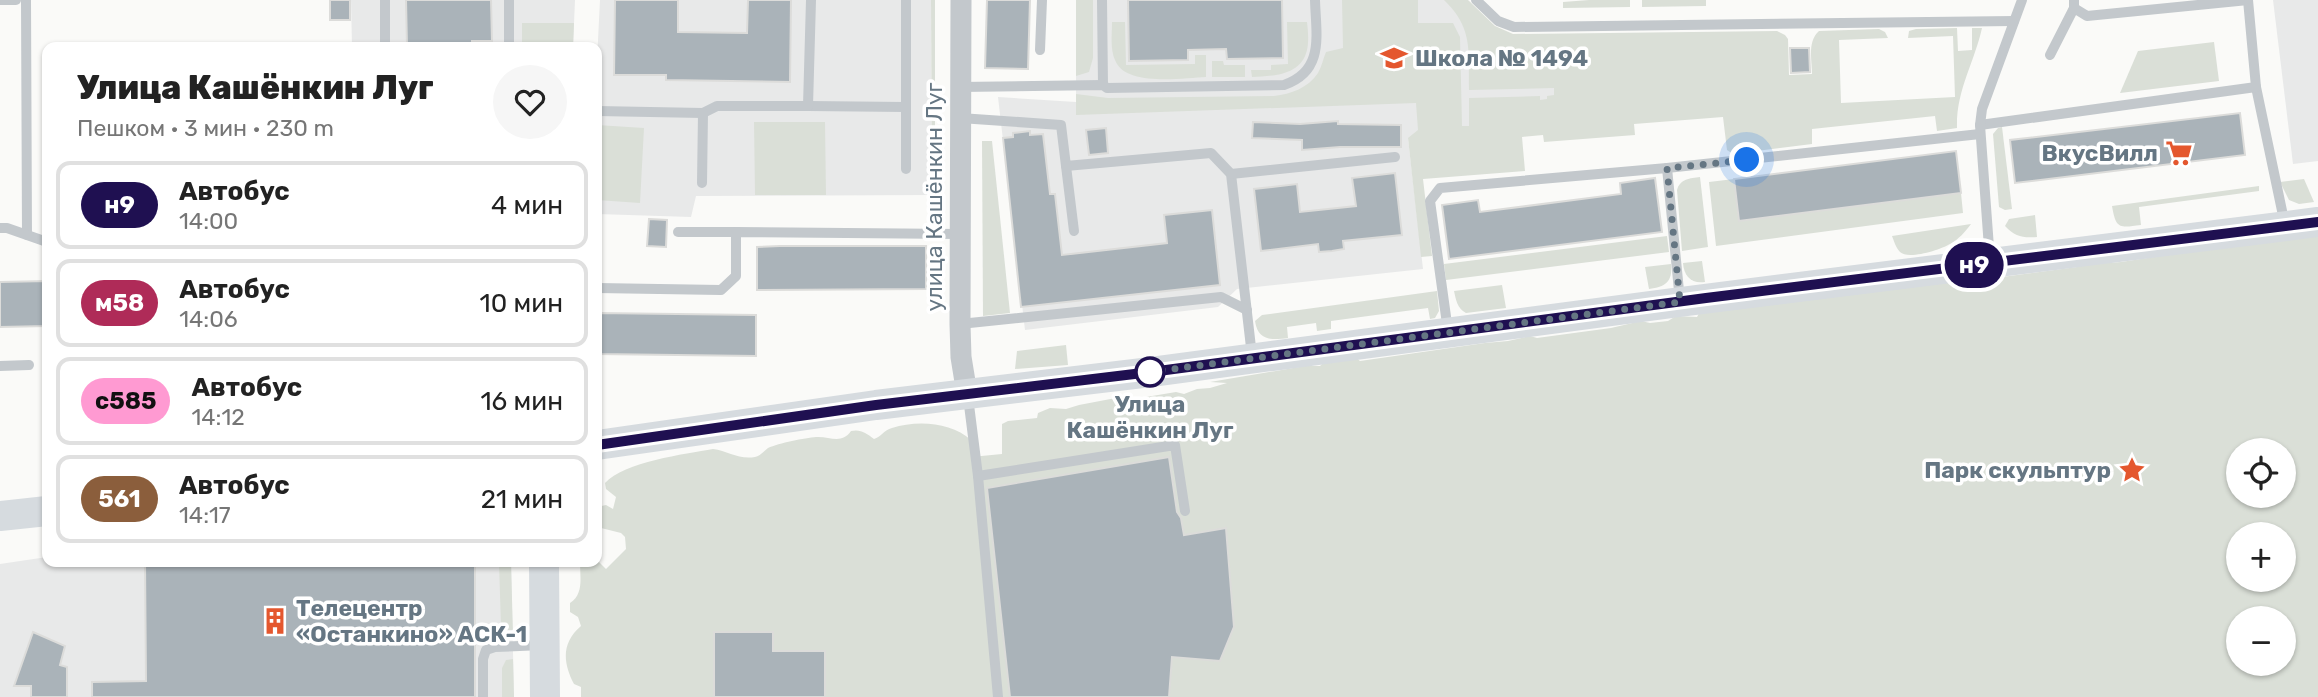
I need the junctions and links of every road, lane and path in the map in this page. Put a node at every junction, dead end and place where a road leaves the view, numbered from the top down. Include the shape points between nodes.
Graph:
1 (0, 0) edge
2 (16, 0) edge
3 (26, 0) edge
4 (385, 0) edge
5 (509, 0) edge
6 (811, 0) edge
7 (906, 0) edge
8 (961, 0) edge
9 (1042, 0) edge
10 (1102, 0) edge
11 (1315, 0) edge
12 (1476, 0) edge
13 (2022, 0) edge
14 (2074, 4) edge
15 (2014, 21) junction
16 (385, 42) edge
17 (509, 42) edge
18 (1040, 50) dead end
19 (2050, 55) dead end
20 (1103, 85) junction
21 (960, 86) junction
22 (2256, 87) junction
23 (808, 106) junction
24 (905, 107) junction
25 (602, 111) edge
26 (703, 113) junction
27 (960, 118) junction
28 (1980, 129) junction
29 (1395, 157) dead end
30 (1066, 166) junction
31 (1667, 168) junction
32 (905, 169) dead end
33 (1231, 174) junction
34 (702, 183) dead end
35 (2318, 222) edge
36 (2286, 226) junction
37 (0, 228) edge
38 (678, 232) dead end
39 (736, 232) junction
40 (1074, 232) dead end
41 (959, 234) junction
42 (27, 235) junction
43 (42, 240) edge
44 (1990, 263) junction
45 (602, 288) edge
46 (1680, 302) junction
47 (1247, 310) junction
48 (960, 324) junction
49 (1448, 332) junction
50 (1252, 358) junction
51 (29, 365) dead end
52 (0, 366) edge
53 (967, 394) junction
54 (602, 444) edge
55 (978, 476) junction
56 (1185, 511) dead end
57 (42, 512) edge
58 (0, 516) edge
59 (544, 567) edge
60 (544, 645) junction
61 (483, 697) edge
62 (545, 697) edge
63 (998, 697) edge

1 - 2 lane
3 - 42 lane
4 - 16 lane
5 - 17 lane
6 - 23 lane
7 - 24 lane
8 - 21 street, улица Кашёнкин Луг
9 - 18 lane
10 - 20 lane
11 - 20 lane via 1314,60 1305,74 1291,82 1276,86
12 - 15 lane via 1502,23 1522,27
13 - 15 lane
14 - 19 lane
14 - 22 lane via 2087,16 2248,0
15 - 28 lane via 1982,109
20 - 21 lane
21 - 27 street, улица Кашёнкин Луг
22 - 28 lane
22 - 36 lane
23 - 24 lane
23 - 26 lane via 717,106
24 - 32 lane
25 - 26 lane
26 - 34 lane
27 - 30 lane via 1061,125
27 - 41 street, улица Кашёнкин Луг
28 - 31 lane
28 - 44 lane
29 - 33 lane
30 - 33 lane via 1211,153
30 - 40 lane
31 - 46 lane
31 - 49 lane via 1440,188 1430,201
33 - 47 lane
35 - 36 main road
36 - 44 main road
37 - 42 lane
38 - 39 lane
39 - 41 lane
39 - 45 lane via 736,276 721,290
41 - 48 street, улица Кашёнкин Луг
42 - 43 lane
44 - 46 main road
46 - 49 main road
47 - 48 lane via 1221,297
47 - 50 lane
48 - 53 street, улица Кашёнкин Луг
49 - 50 main road
50 - 53 main road
51 - 52 lane
53 - 54 main road
53 - 55 lane
55 - 56 lane via 1175,445
55 - 63 lane
57 - 58 main road
59 - 60 main road
60 - 61 lane via 486,650
60 - 62 main road

